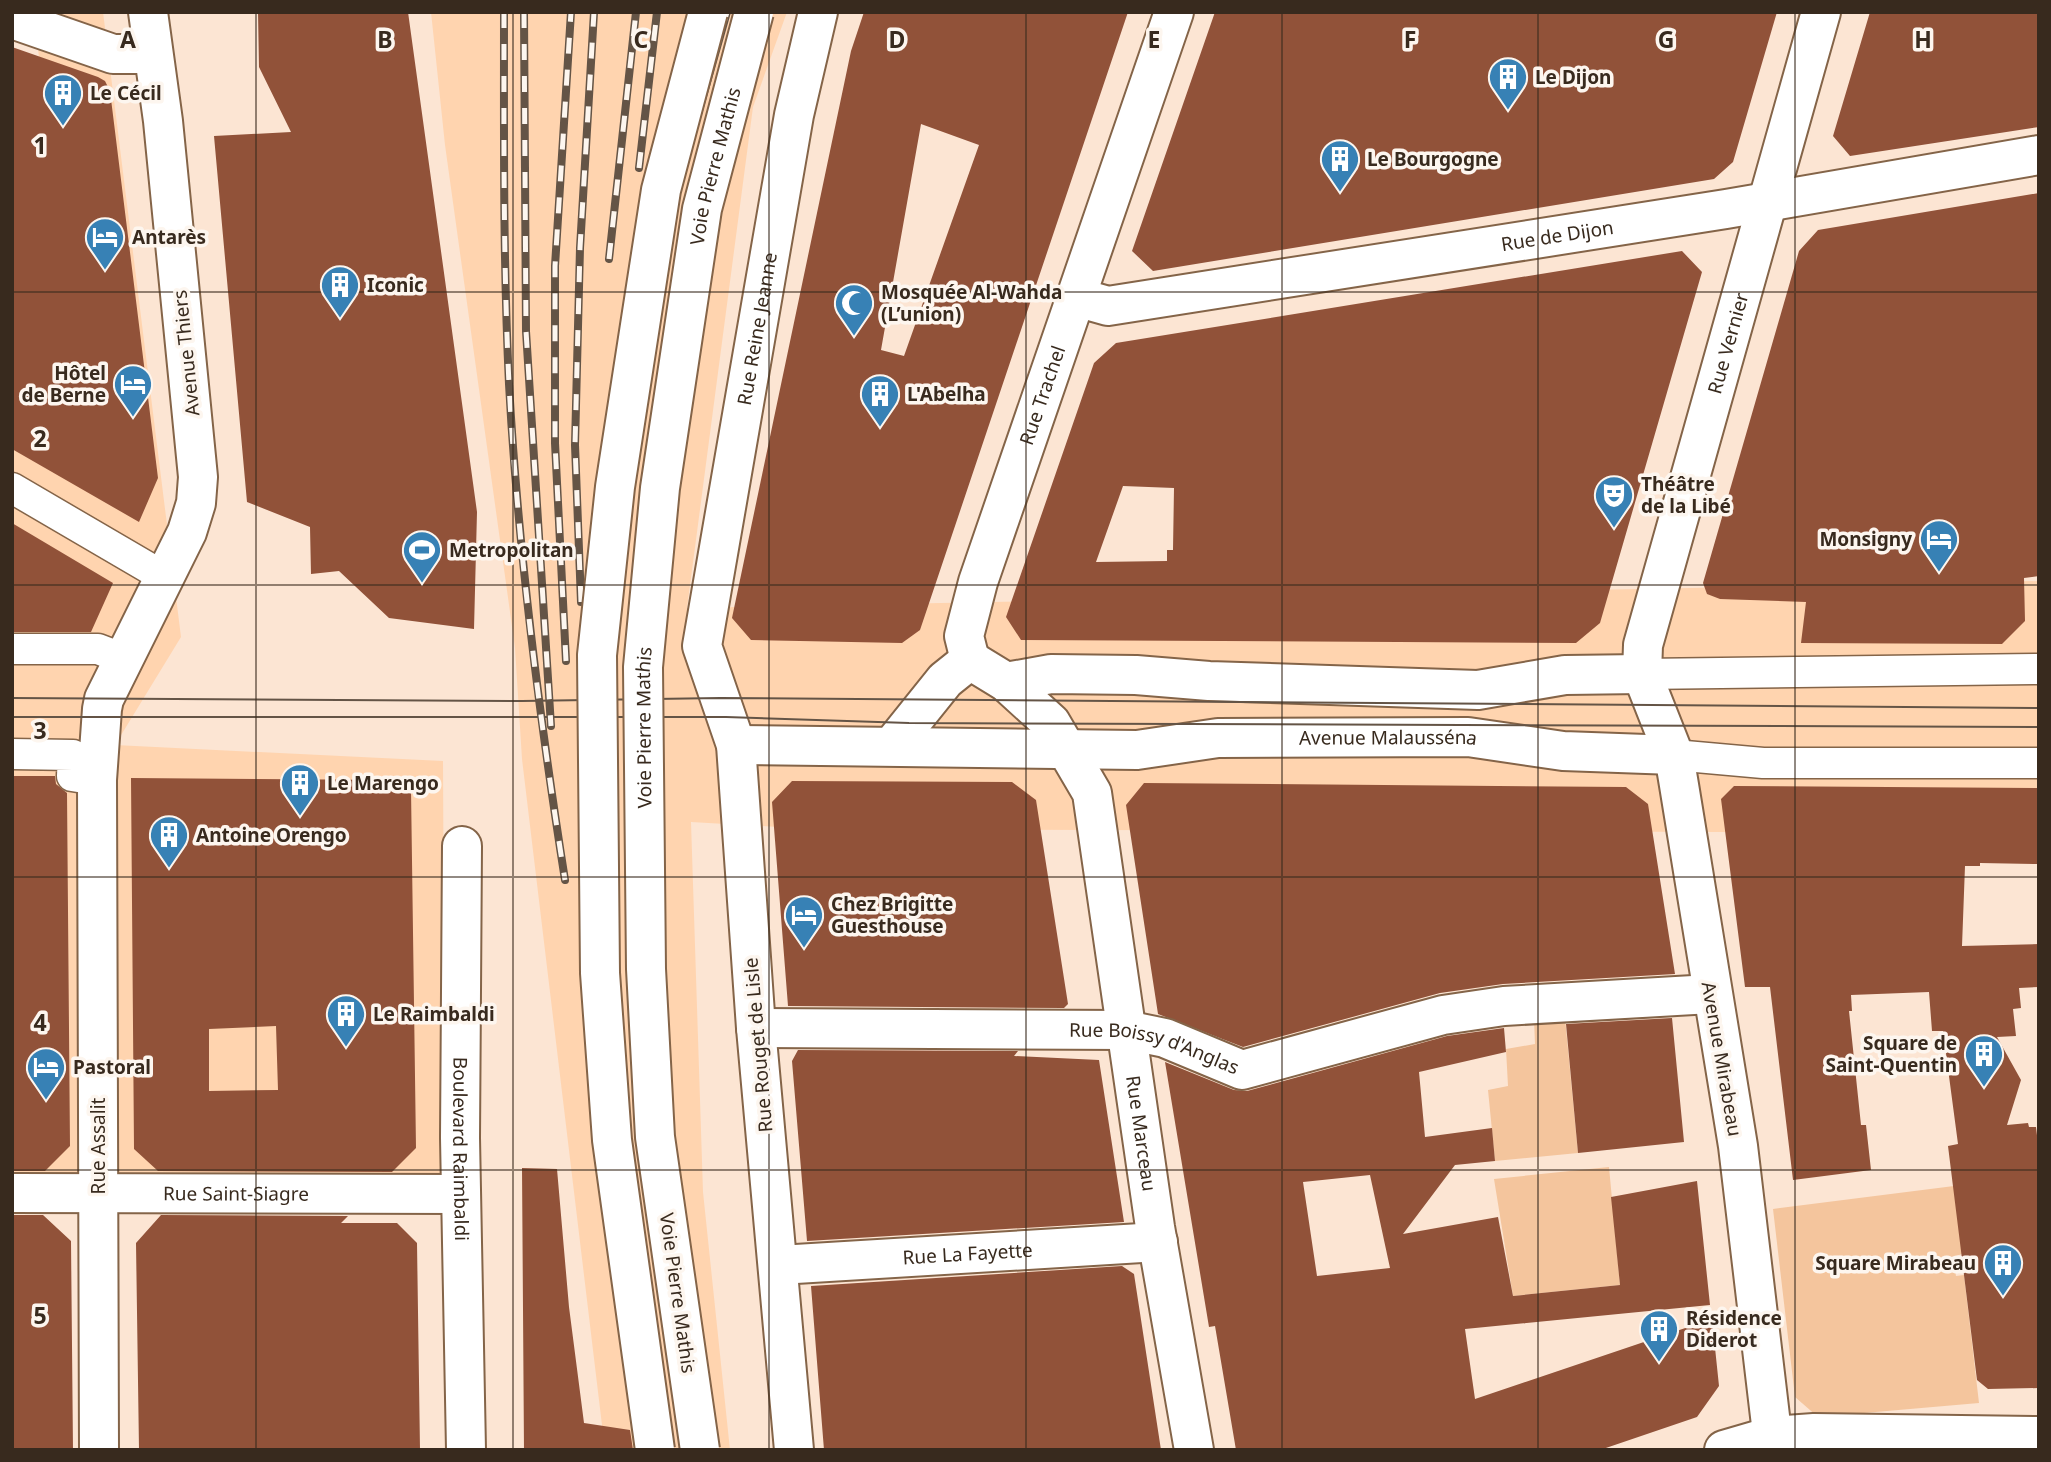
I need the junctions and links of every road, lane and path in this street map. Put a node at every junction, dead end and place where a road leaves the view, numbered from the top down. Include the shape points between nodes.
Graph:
1 (148, 12) edge
2 (708, 12) edge
3 (754, 12) edge
4 (818, 12) edge
5 (1174, 12) edge
6 (1821, 12) edge
7 (12, 19) edge
8 (153, 54) junction
9 (2039, 155) edge
10 (1768, 202) junction
11 (1076, 297) junction
12 (12, 488) edge
13 (166, 578) junction
14 (702, 646) joint
15 (12, 649) edge
16 (970, 660) junction
17 (119, 668) junction
18 (2039, 669) edge
19 (1642, 674) junction
20 (1006, 682) junction
21 (736, 745) junction
22 (892, 746) junction
23 (1069, 750) junction
24 (12, 754) edge
25 (1674, 755) junction
26 (2039, 764) edge
27 (97, 780) junction
28 (461, 846) dead end
29 (1711, 995) junction
30 (756, 1028) junction
31 (1126, 1030) junction
32 (98, 1191) junction
33 (12, 1193) edge
34 (461, 1194) junction
35 (1158, 1242) junction
36 (779, 1265) junction
37 (2039, 1436) edge
38 (1773, 1443) edge
39 (99, 1450) edge
40 (466, 1450) edge
41 (655, 1450) edge
42 (701, 1450) edge
43 (794, 1450) edge
44 (1194, 1450) edge
45 (1724, 1450) edge

1 - 8 main road, Avenue Thiers
2 - 41 main road, bridge via 661,190 615,487 597,655 600,973 612,1140
3 - 42 main road, Voie Pierre Mathis, bridge via 702,209 660,488 643,667 646,969 655,1137
4 - 14 main road, Rue Reine Jeanne via 794,115
5 - 11 main road, Rue Trachel
6 - 10 main road, Rue Vernier
7 - 8 main road via 113,54
8 - 13 main road, Avenue Thiers via 198,477 187,532
9 - 10 main road, Rue de Dijon
10 - 11 main road, Rue de Dijon via 1108,306
10 - 19 main road, Rue Vernier via 1643,645
11 - 16 main road, Rue Trachel via 978,582 964,636
12 - 13 street
13 - 17 main road, Avenue Thiers
14 - 21 main road, Rue Rouget de Lisle
15 - 17 street via 98,649
16 - 20 main road
16 - 22 main road via 944,680
17 - 27 main road, Rue Assalit via 104,699
18 - 19 street
19 - 20 main road via 1564,675 1478,690 1136,675 1051,674
19 - 25 main road, Avenue Mirabeau
20 - 23 main road, Rue Marceau via 1051,723
21 - 22 main road, Avenue Malausséna
21 - 30 main road, Rue Rouget de Lisle
22 - 23 main road, Avenue Malausséna
23 - 25 main road, Avenue Malausséna via 1137,750 1218,738 1468,737 1563,751
23 - 31 main road, Rue Marceau via 1092,793
24 - 27 street via 73,755 72,776
25 - 26 street, Avenue Malausséna via 1763,763
25 - 29 main road, Avenue Mirabeau
27 - 32 main road, Rue Assalit
28 - 34 main road, Boulevard Raimbaldi
29 - 31 main road, Rue Boissy d'Anglas via 1504,1006 1443,1015 1242,1070 1165,1038
29 - 38 main road, Avenue Mirabeau via 1738,1146
30 - 31 main road, Rue Boissy d'Anglas
30 - 36 main road, Rue Rouget de Lisle
31 - 35 main road, Rue Marceau
32 - 33 main road, Rue Saint-Siagre
32 - 34 main road, Rue Saint-Siagre
32 - 39 main road, Rue Assalit
34 - 40 main road, Boulevard Raimbaldi
35 - 36 main road, Rue La Fayette
35 - 44 main road, Rue Marceau
36 - 43 main road, Rue Rouget de Lisle
37 - 38 main road
38 - 45 main road

